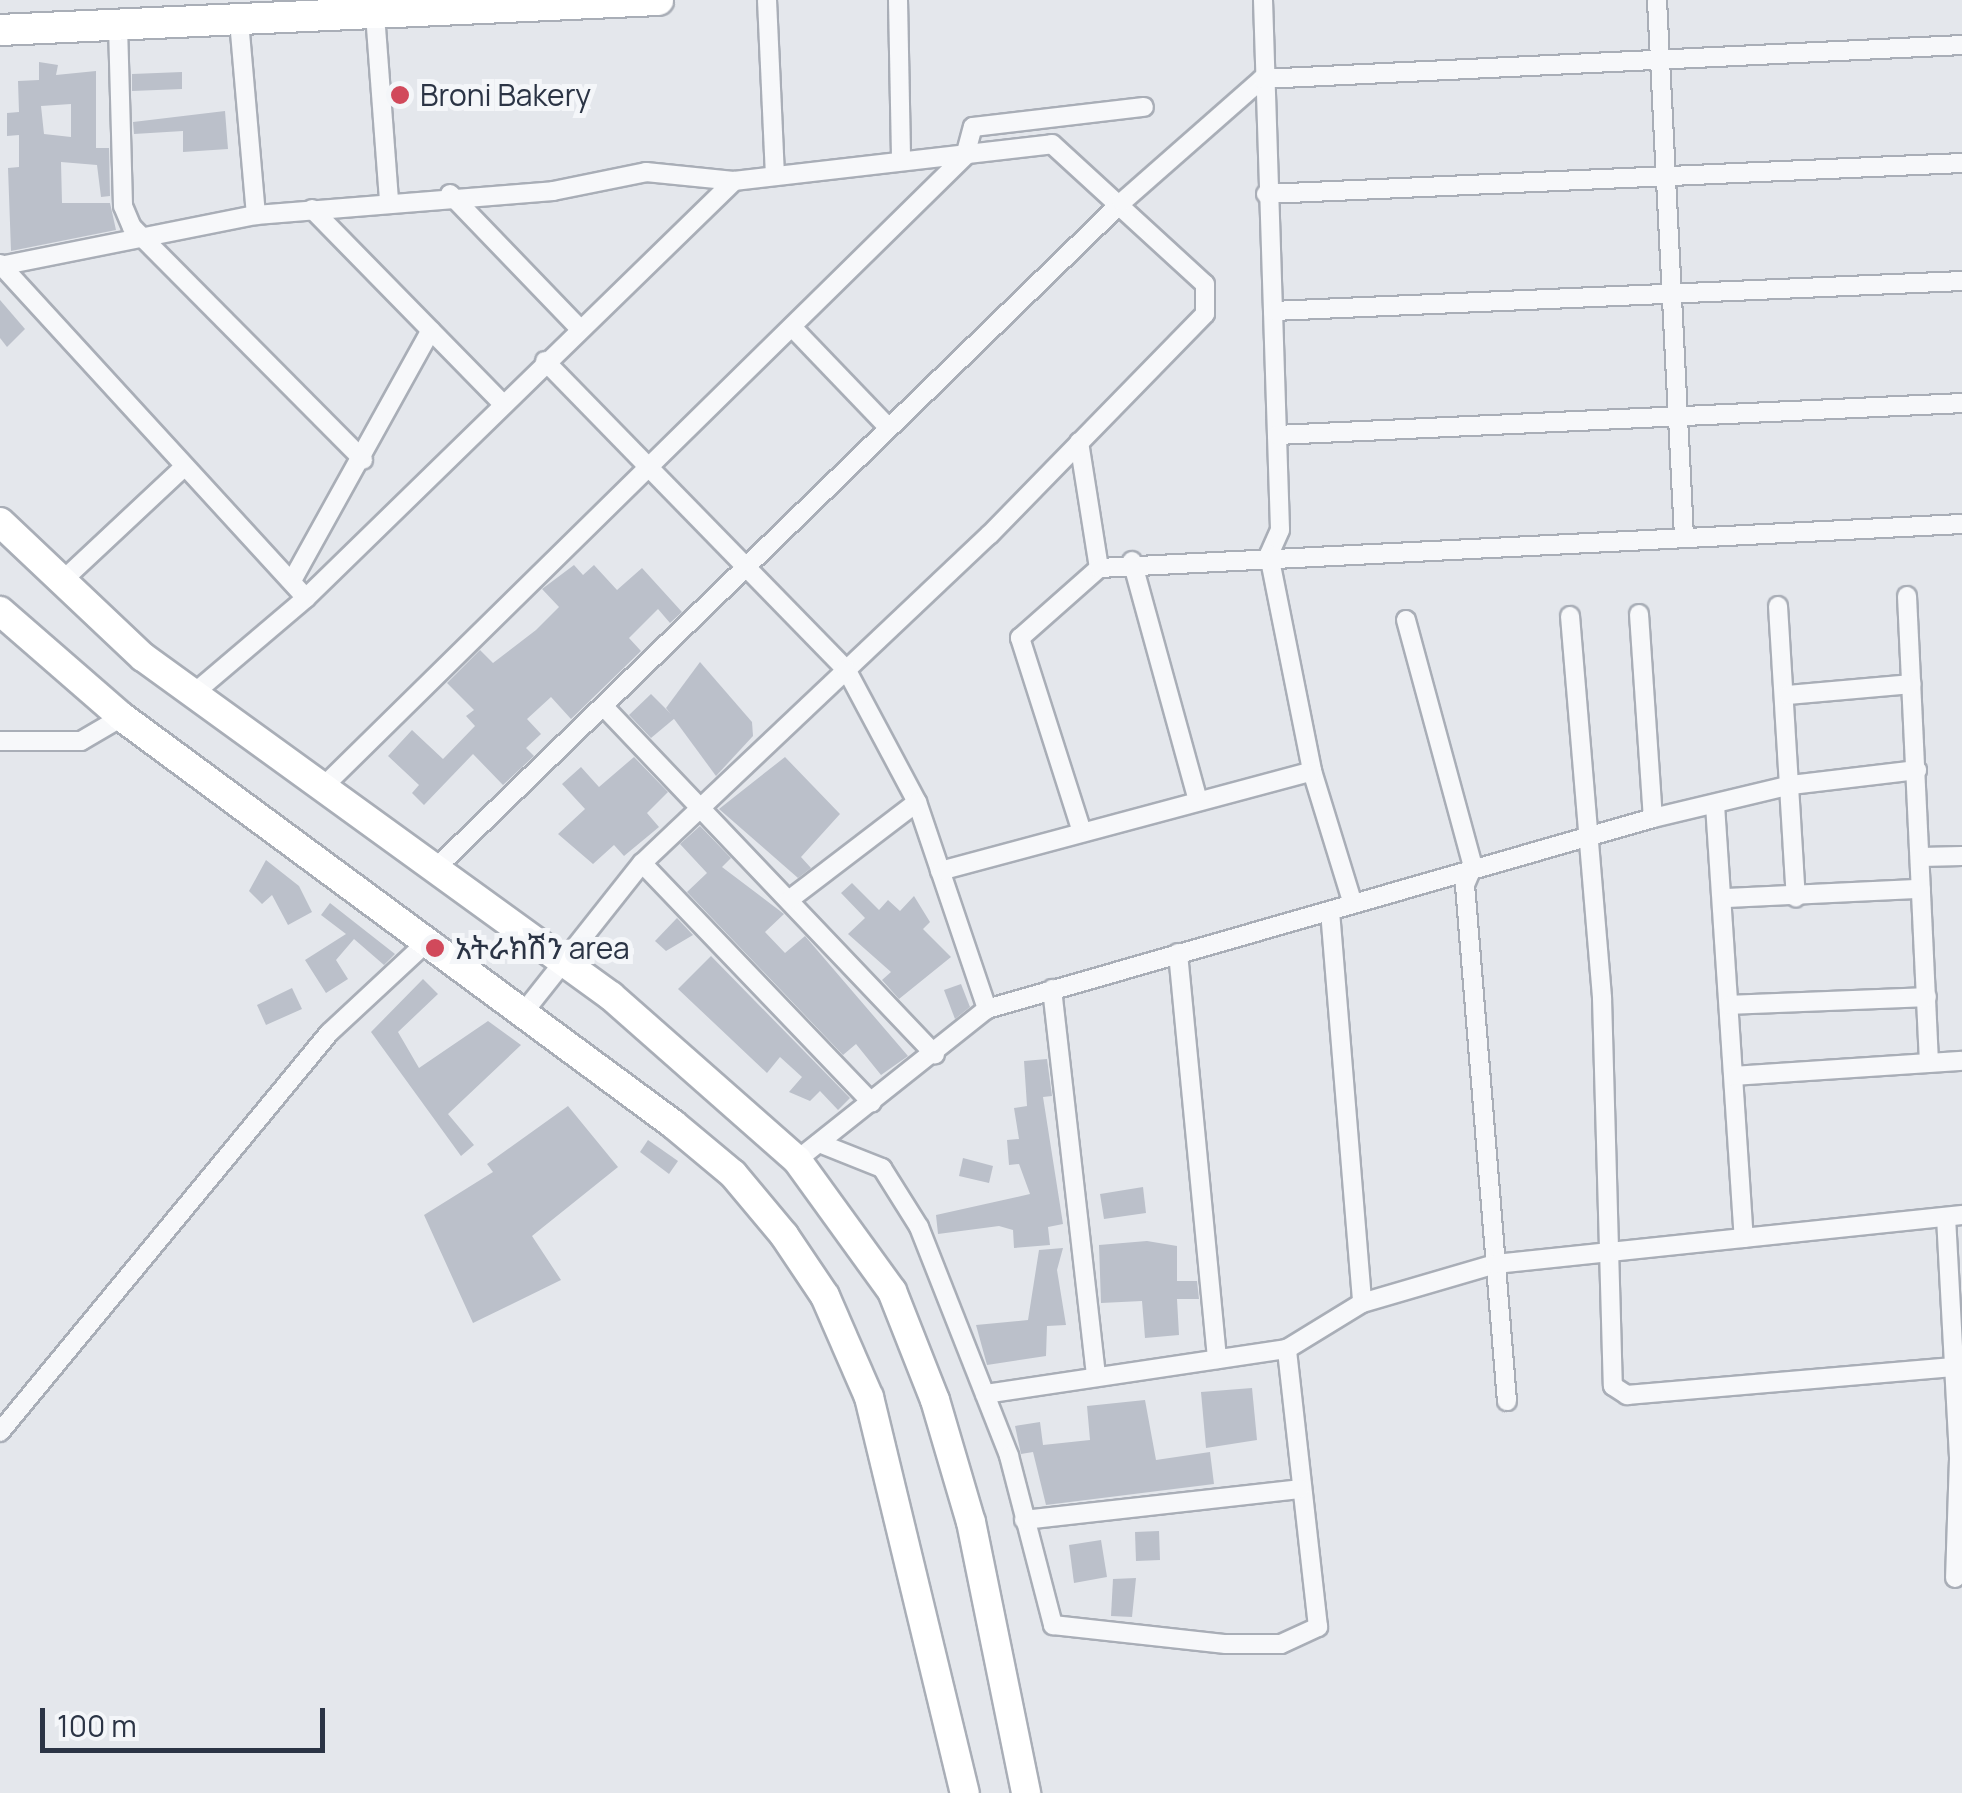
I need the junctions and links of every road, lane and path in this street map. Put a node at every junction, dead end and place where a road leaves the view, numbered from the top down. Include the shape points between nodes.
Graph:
1 (658, 0) edge
2 (767, 0) edge
3 (898, 0) edge
4 (1262, 0) edge
5 (1656, 0) edge
6 (375, 14) junction
7 (239, 21) junction
8 (118, 26) junction
9 (0, 30) edge
10 (1962, 46) edge
11 (1661, 59) junction
12 (1262, 79) junction
13 (1144, 106) dead end
14 (965, 156) junction
15 (900, 161) junction
16 (1962, 163) edge
17 (775, 176) junction
18 (1666, 176) junction
19 (734, 181) junction
20 (450, 194) junction
21 (1266, 194) junction
22 (390, 200) junction
23 (1122, 202) junction
24 (312, 209) junction
25 (256, 215) junction
26 (146, 239) junction
27 (0, 265) edge
28 (1962, 281) edge
29 (1674, 294) junction
30 (1273, 311) junction
31 (577, 326) junction
32 (792, 327) junction
33 (431, 330) junction
34 (545, 361) junction
35 (1962, 402) edge
36 (504, 405) junction
37 (1680, 416) junction
38 (888, 427) junction
39 (1277, 435) junction
40 (1079, 442) junction
41 (363, 460) junction
42 (184, 467) junction
43 (649, 467) junction
44 (0, 522) edge
45 (1962, 524) edge
46 (1684, 536) junction
47 (1269, 554) junction
48 (1132, 561) junction
49 (1099, 568) junction
50 (746, 569) junction
51 (294, 577) junction
52 (62, 582) junction
53 (1908, 596) dead end
54 (306, 598) junction
55 (1778, 606) dead end
56 (0, 611) edge
57 (1639, 614) dead end
58 (1570, 616) dead end
59 (1406, 620) dead end
60 (846, 669) junction
61 (1912, 684) junction
62 (193, 694) junction
63 (1788, 695) junction
64 (606, 709) junction
65 (122, 717) junction
66 (0, 741) edge
67 (1917, 770) junction
68 (1312, 771) junction
69 (1792, 785) junction
70 (324, 786) junction
71 (1198, 800) junction
72 (917, 802) junction
73 (700, 805) junction
74 (1714, 805) junction
75 (1653, 818) junction
76 (1082, 832) junction
77 (1584, 836) junction
78 (1962, 856) edge
79 (1920, 857) junction
80 (642, 863) junction
81 (1474, 866) junction
82 (436, 867) junction
83 (940, 871) junction
84 (1921, 889) junction
85 (1796, 897) junction
86 (1727, 898) junction
87 (789, 900) junction
88 (1353, 904) junction
89 (1330, 910) junction
90 (426, 943) junction
91 (1178, 953) junction
92 (565, 962) junction
93 (1052, 989) junction
94 (1926, 997) junction
95 (1729, 1005) junction
96 (986, 1010) junction
97 (524, 1012) junction
98 (935, 1054) junction
99 (1962, 1061) edge
100 (1929, 1062) junction
101 (1734, 1076) junction
102 (872, 1103) junction
103 (808, 1151) junction
104 (1954, 1216) edge
105 (1744, 1238) junction
106 (1606, 1248) junction
107 (1495, 1264) junction
108 (1362, 1304) junction
109 (1286, 1349) junction
110 (1217, 1359) junction
111 (1959, 1365) edge
112 (1096, 1375) junction
113 (984, 1394) junction
114 (1507, 1402) dead end
115 (0, 1432) edge
116 (1299, 1489) junction
117 (1024, 1520) junction
118 (1955, 1578) dead end
119 (965, 1793) edge
120 (1026, 1793) edge

1 - 6 highway
2 - 17 street
3 - 15 street
4 - 12 street
5 - 11 street
6 - 7 highway
6 - 22 street
7 - 8 highway
7 - 25 street
8 - 9 highway
8 - 26 street via 123,206
10 - 11 street
11 - 12 street
11 - 18 street
12 - 21 street
12 - 23 street
13 - 14 street via 973,127
14 - 15 street
14 - 23 street via 1052,144
14 - 32 street
15 - 17 street
16 - 18 street
17 - 19 street
18 - 21 street
18 - 29 street
19 - 20 street via 646,172 554,191
19 - 31 street
20 - 22 street
20 - 31 street
21 - 30 street
22 - 24 street
23 - 38 street
23 - 40 street via 1212,300
24 - 25 street
24 - 33 street
25 - 26 street
26 - 27 street
26 - 41 street
27 - 42 street
28 - 29 street
29 - 30 street
29 - 37 street
30 - 39 street
31 - 34 street
32 - 38 street
32 - 43 street
33 - 36 street
33 - 41 street
34 - 36 street
34 - 43 street
35 - 37 street
36 - 54 street
37 - 39 street
37 - 46 street
38 - 50 street
39 - 47 street via 1280,530
40 - 49 street
40 - 60 street
41 - 51 street
42 - 51 street
42 - 52 street
43 - 50 street
43 - 70 street
44 - 52 main road
45 - 46 street
46 - 47 street
47 - 48 street
47 - 68 street
48 - 49 street
48 - 71 street
49 - 76 street via 1020,638
50 - 60 street
50 - 64 street
51 - 54 street
52 - 62 main road
53 - 61 street
54 - 62 street
55 - 63 street
56 - 65 main road
57 - 75 street
58 - 77 street
59 - 81 street
60 - 72 street
60 - 73 street
61 - 63 street
61 - 67 street
62 - 70 main road
63 - 69 street
64 - 73 street
64 - 82 street
65 - 66 street via 81,740
65 - 90 main road
67 - 69 street
67 - 79 street
68 - 71 street
68 - 88 street
69 - 74 street
69 - 85 street
70 - 82 main road
71 - 76 street
72 - 83 street
72 - 87 street
73 - 80 street
73 - 87 street
74 - 75 street
74 - 86 street
75 - 77 street
76 - 83 street
77 - 81 street
77 - 106 street via 1613,1202
78 - 79 street
79 - 84 street
80 - 92 street
80 - 102 street
81 - 88 street
81 - 107 street via 1465,885
82 - 92 main road
83 - 96 street
84 - 85 street
84 - 94 street
85 - 86 street
86 - 95 street
87 - 98 street
88 - 89 street
89 - 91 street
89 - 108 street
90 - 97 main road
90 - 115 street via 329,1033
91 - 93 street
91 - 110 street
92 - 97 street
92 - 103 main road
93 - 96 street
93 - 112 street
94 - 95 street
94 - 100 street
95 - 101 street
96 - 98 street
97 - 119 main road via 733,1174 825,1296 870,1397 905,1520
98 - 102 street
99 - 100 street
100 - 101 street
101 - 105 street
102 - 103 street
103 - 113 street via 882,1168 919,1227
103 - 120 main road via 892,1291 935,1400
104 - 105 street
104 - 111 street
105 - 106 street
106 - 107 street
106 - 111 street via 1610,1372 1627,1395
107 - 108 street
107 - 114 street
108 - 109 street
109 - 110 street
109 - 116 street
110 - 112 street
111 - 118 street
112 - 113 street
113 - 117 street
116 - 117 street
116 - 117 street via 1318,1627 1281,1644 1053,1625

